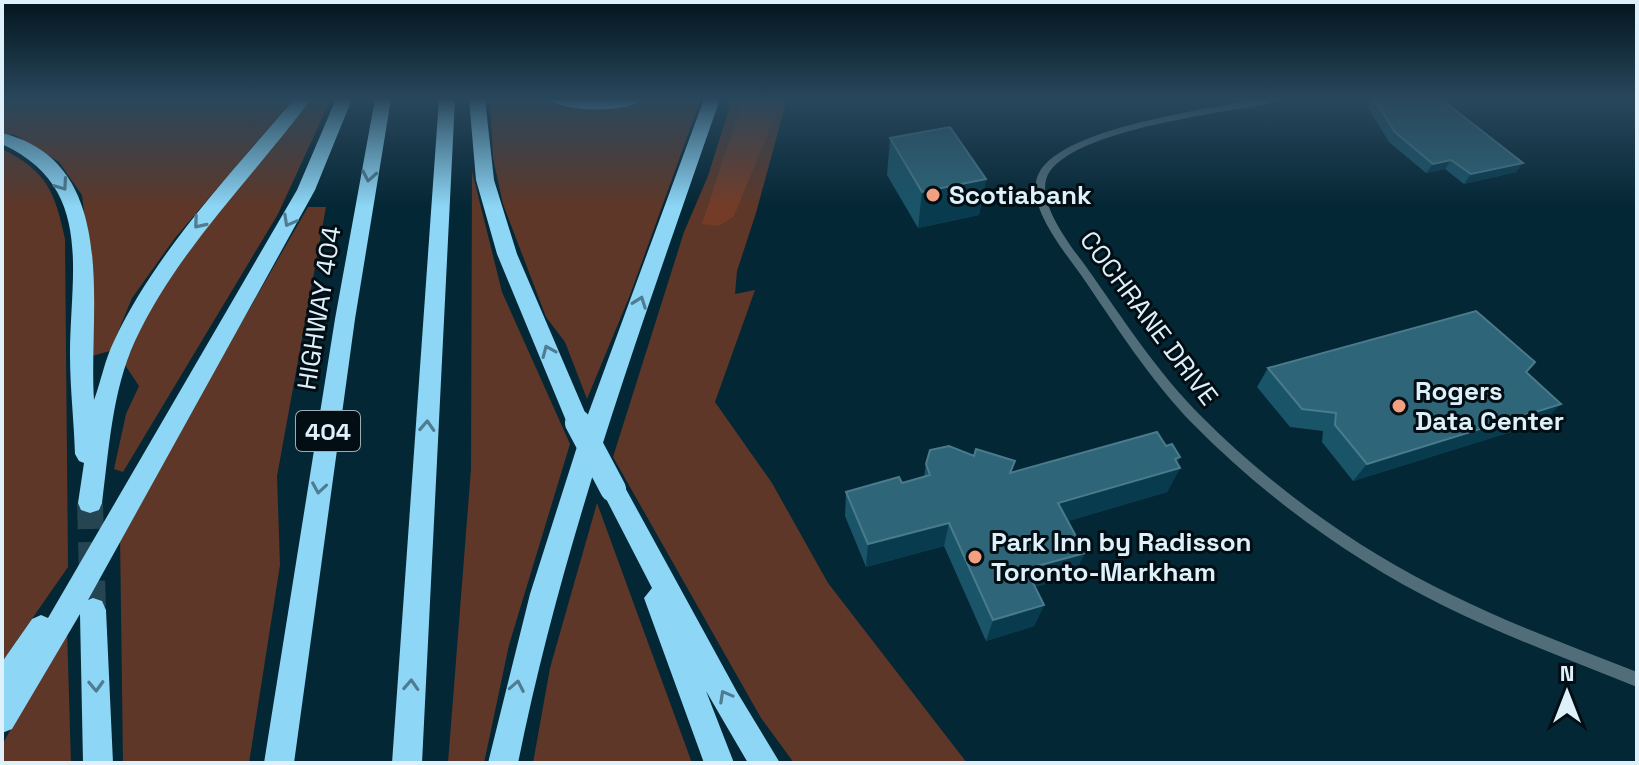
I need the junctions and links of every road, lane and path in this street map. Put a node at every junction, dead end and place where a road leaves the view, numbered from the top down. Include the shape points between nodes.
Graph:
1 (273, 135) edge
2 (329, 135) edge
3 (377, 135) edge
4 (445, 135) edge
5 (481, 135) edge
6 (699, 135) edge
7 (1110, 135) edge
8 (2, 138) edge
9 (148, 463) junction
10 (613, 489) junction
11 (93, 610) tunnel mouth
12 (1637, 680) edge
13 (2, 686) edge
14 (2, 719) edge
15 (98, 763) edge
16 (279, 763) edge
17 (407, 763) edge
18 (503, 763) edge
19 (719, 763) edge
20 (765, 763) edge

1 - 8 highway via 192,231 123,343 104,405 90,497 80,232 69,192 49,167
2 -> 9 highway via 306,190
3 -> 16 highway, HIGHWAY 404 / 404
17 -> 4 highway
10 -> 5 highway, bridge via 578,423 507,254 485,180
18 -> 6 highway via 520,672 546,578
7 - 12 street, COCHRANE DRIVE via 1070,149 1044,172 1044,206 1052,226 1196,419 1345,543 1447,600
9 - 13 highway
9 - 14 highway
10 - 19 highway
20 -> 10 highway
11 -> 15 highway

